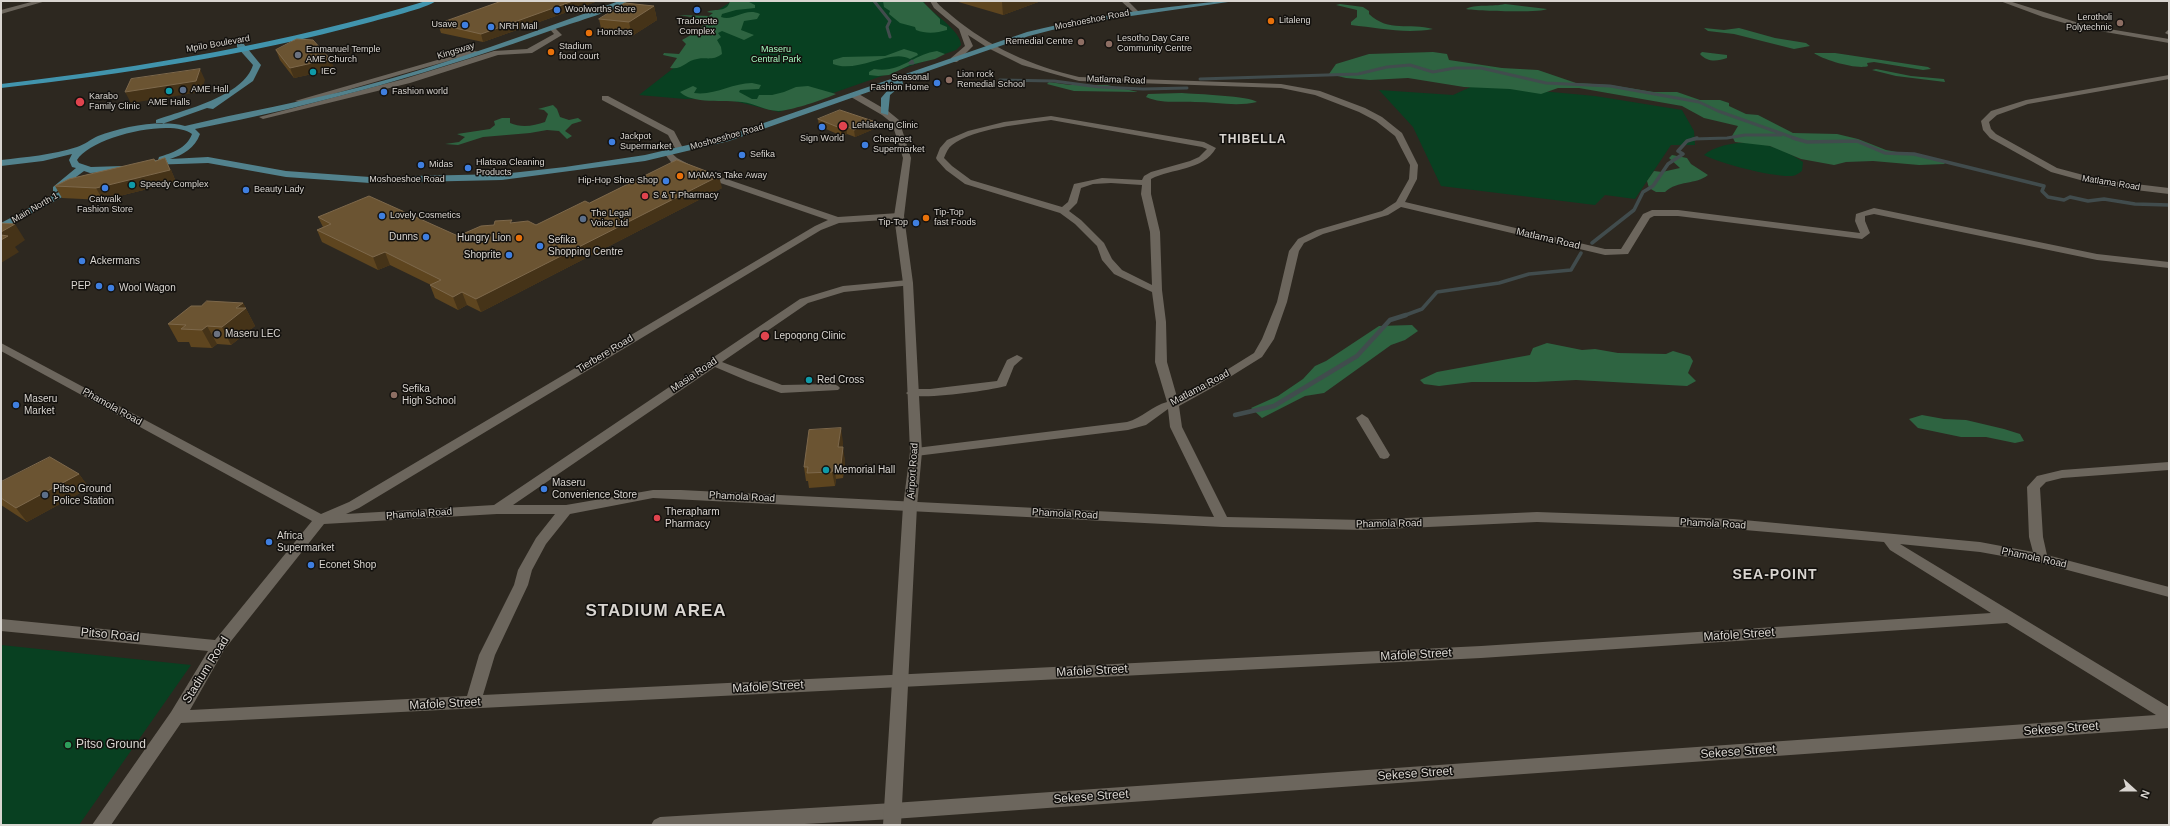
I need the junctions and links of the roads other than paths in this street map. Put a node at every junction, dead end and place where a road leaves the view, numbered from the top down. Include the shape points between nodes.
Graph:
1 (43, 1) edge
2 (417, 1) edge
3 (433, 1) edge
4 (625, 1) edge
5 (933, 1) edge
6 (1124, 1) edge
7 (1232, 1) edge
8 (2003, 1) edge
9 (1, 12) edge
10 (1136, 12) junction
11 (552, 28) junction
12 (962, 30) junction
13 (518, 40) junction
14 (2169, 41) edge
15 (242, 47) junction
16 (992, 47) junction
17 (954, 60) junction
18 (909, 76) junction
19 (2169, 77) edge
20 (1, 80) edge
21 (1, 86) edge
22 (854, 95) junction
23 (605, 98) dead end
24 (215, 102) junction
25 (885, 113) junction
26 (261, 115) junction
27 (189, 126) junction
28 (133, 129) junction
29 (195, 139) junction
30 (187, 147) junction
31 (81, 149) junction
32 (680, 150) junction
33 (668, 153) junction
34 (73, 160) junction
35 (208, 160) junction
36 (1, 163) edge
37 (132, 167) edge
38 (1, 168) edge
39 (82, 168) junction
40 (113, 170) junction
41 (1146, 183) junction
42 (2169, 191) edge
43 (1400, 204) junction
44 (1063, 211) junction
45 (899, 216) junction
46 (1, 220) edge
47 (837, 220) junction
48 (1, 227) edge
49 (2169, 265) edge
50 (908, 283) junction
51 (1157, 290) junction
52 (1, 346) edge
53 (1018, 358) dead end
54 (714, 362) junction
55 (834, 388) dead end
56 (912, 394) junction
57 (1173, 404) junction
58 (1362, 418) dead end
59 (916, 452) junction
60 (1384, 455) dead end
61 (2169, 466) edge
62 (910, 506) junction
63 (497, 509) junction
64 (566, 510) junction
65 (320, 520) junction
66 (1223, 522) junction
67 (1888, 538) junction
68 (2041, 558) junction
69 (2169, 592) edge
70 (2007, 617) junction
71 (1, 625) edge
72 (219, 646) junction
73 (900, 680) junction
74 (473, 702) junction
75 (2169, 715) edge
76 (177, 717) junction
77 (2169, 722) edge
78 (893, 818) edge
79 (100, 825) edge
80 (660, 825) edge

1 - 9 street
2 - 15 highway, Mpilo Boulevard
3 - 15 highway, Mpilo Boulevard via 354,24
4 - 11 main road, Kingsway
5 - 12 street
6 - 10 street
7 - 10 main road, Moshoeshoe Road
8 - 14 street via 2086,29
10 - 16 main road, Moshoeshoe Road via 1060,26
11 - 13 main road, Kingsway
11 - 26 street via 558,35 529,51 497,53 407,81
12 - 16 street, Matlama Road
12 - 17 street via 969,46
13 - 26 street
13 - 26 main road, Kingsway via 420,73
15 - 20 highway, Mpilo Boulevard
15 - 21 highway, Mpilo Boulevard via 115,71
15 - 24 main road via 257,65 256,74 248,82
16 - 17 main road, Moshoeshoe Road
16 - 43 street, Matlama Road via 1023,63 1079,79 1281,86 1317,93 1362,110 1379,119 1399,135 1414,165 1413,179
17 - 18 main road, Moshoeshoe Road
18 - 22 main road, Moshoeshoe Road
18 - 25 main road via 888,92 883,101
19 - 42 street, Matlama Road via 2026,102 1994,113 1985,120 1987,130 1993,136 2054,170 2102,183
22 - 25 street, Airport Road
22 - 32 main road, Moshoeshoe Road via 754,130
23 - 32 street via 671,133
24 - 27 main road
24 - 28 main road
25 - 45 street, Airport Road via 896,122 907,158
26 - 27 main road, Kingsway
26 - 29 main road, Kingsway
27 - 28 main road, Kingsway via 164,125
27 - 29 main road via 196,134
28 - 31 main road
29 - 30 main road
30 - 35 main road, Moshoeshoe Road
30 - 35 main road, Moshoeshoe Road via 148,164
31 - 34 main road
31 - 36 main road via 42,158
32 - 33 main road, Moshoeshoe Road
33 - 35 main road, Moshoeshoe Road via 565,170 502,177 410,180 286,174
33 - 47 street via 674,160 711,176
34 - 38 main road
34 - 39 main road via 75,165
37 - 40 main road
39 - 40 main road
39 - 46 main road, Main North 1 via 54,190
40 - 48 main road, Main North 1 via 86,181
41 - 44 street via 1112,180 1086,182 1077,186 1072,203
41 - 44 street via 1147,178 1155,172 1199,161 1211,153 1212,148 1051,118 1004,124 971,133 959,137 944,148 940,158 968,182
41 - 51 street via 1155,232
43 - 49 street, Matlama Road via 1614,253 1624,252 1646,216 1652,213 1678,213 1862,236 1864,233 1860,221 1861,214 1881,212 2097,257
43 - 57 street, Matlama Road via 1385,213 1320,232 1301,241 1294,251 1289,277 1274,324 1258,354 1213,383
44 - 51 street via 1078,222 1100,245 1106,260 1118,272
45 - 47 street, Tierbere Road
45 - 50 street, Airport Road
47 - 65 street, Tierbere Road via 818,228 746,270 354,504
50 - 54 street, Masia Road via 843,289 804,301
50 - 56 street, Airport Road
51 - 57 street via 1161,322 1161,362
52 - 65 street, Phamola Road
53 - 56 street via 1013,360 1006,370 1002,384
54 - 55 street via 752,379 781,388
54 - 63 street, Masia Road
56 - 59 street, Airport Road
57 - 59 street, Matlama Road via 1163,407 1142,422 1128,426
57 - 66 street via 1176,427
58 - 60 street
59 - 62 street, Airport Road
61 - 68 street via 2062,474 2042,479 2033,487 2036,537
62 - 64 street, Phamola Road via 653,494
62 - 66 street, Phamola Road
62 - 73 street, Airport Road
63 - 64 street, Phamola Road
63 - 65 street, Phamola Road
64 - 74 street via 541,541 525,570 521,585 487,655
65 - 72 street, Stadium Road
66 - 67 street, Phamola Road via 1378,524 1560,517 1733,524
67 - 68 street, Phamola Road via 1980,547
67 - 70 street via 1895,547
68 - 69 street, Phamola Road
70 - 73 street, Mafole Street via 1481,652
70 - 75 street
71 - 72 street, Pitso Road
72 - 76 street, Stadium Road
73 - 74 street, Mafole Street
73 - 78 street, Airport Road
74 - 76 street, Mafole Street
76 - 79 street, Stadium Road
77 - 78 street, Sekese Street
78 - 80 street, Sekese Street

